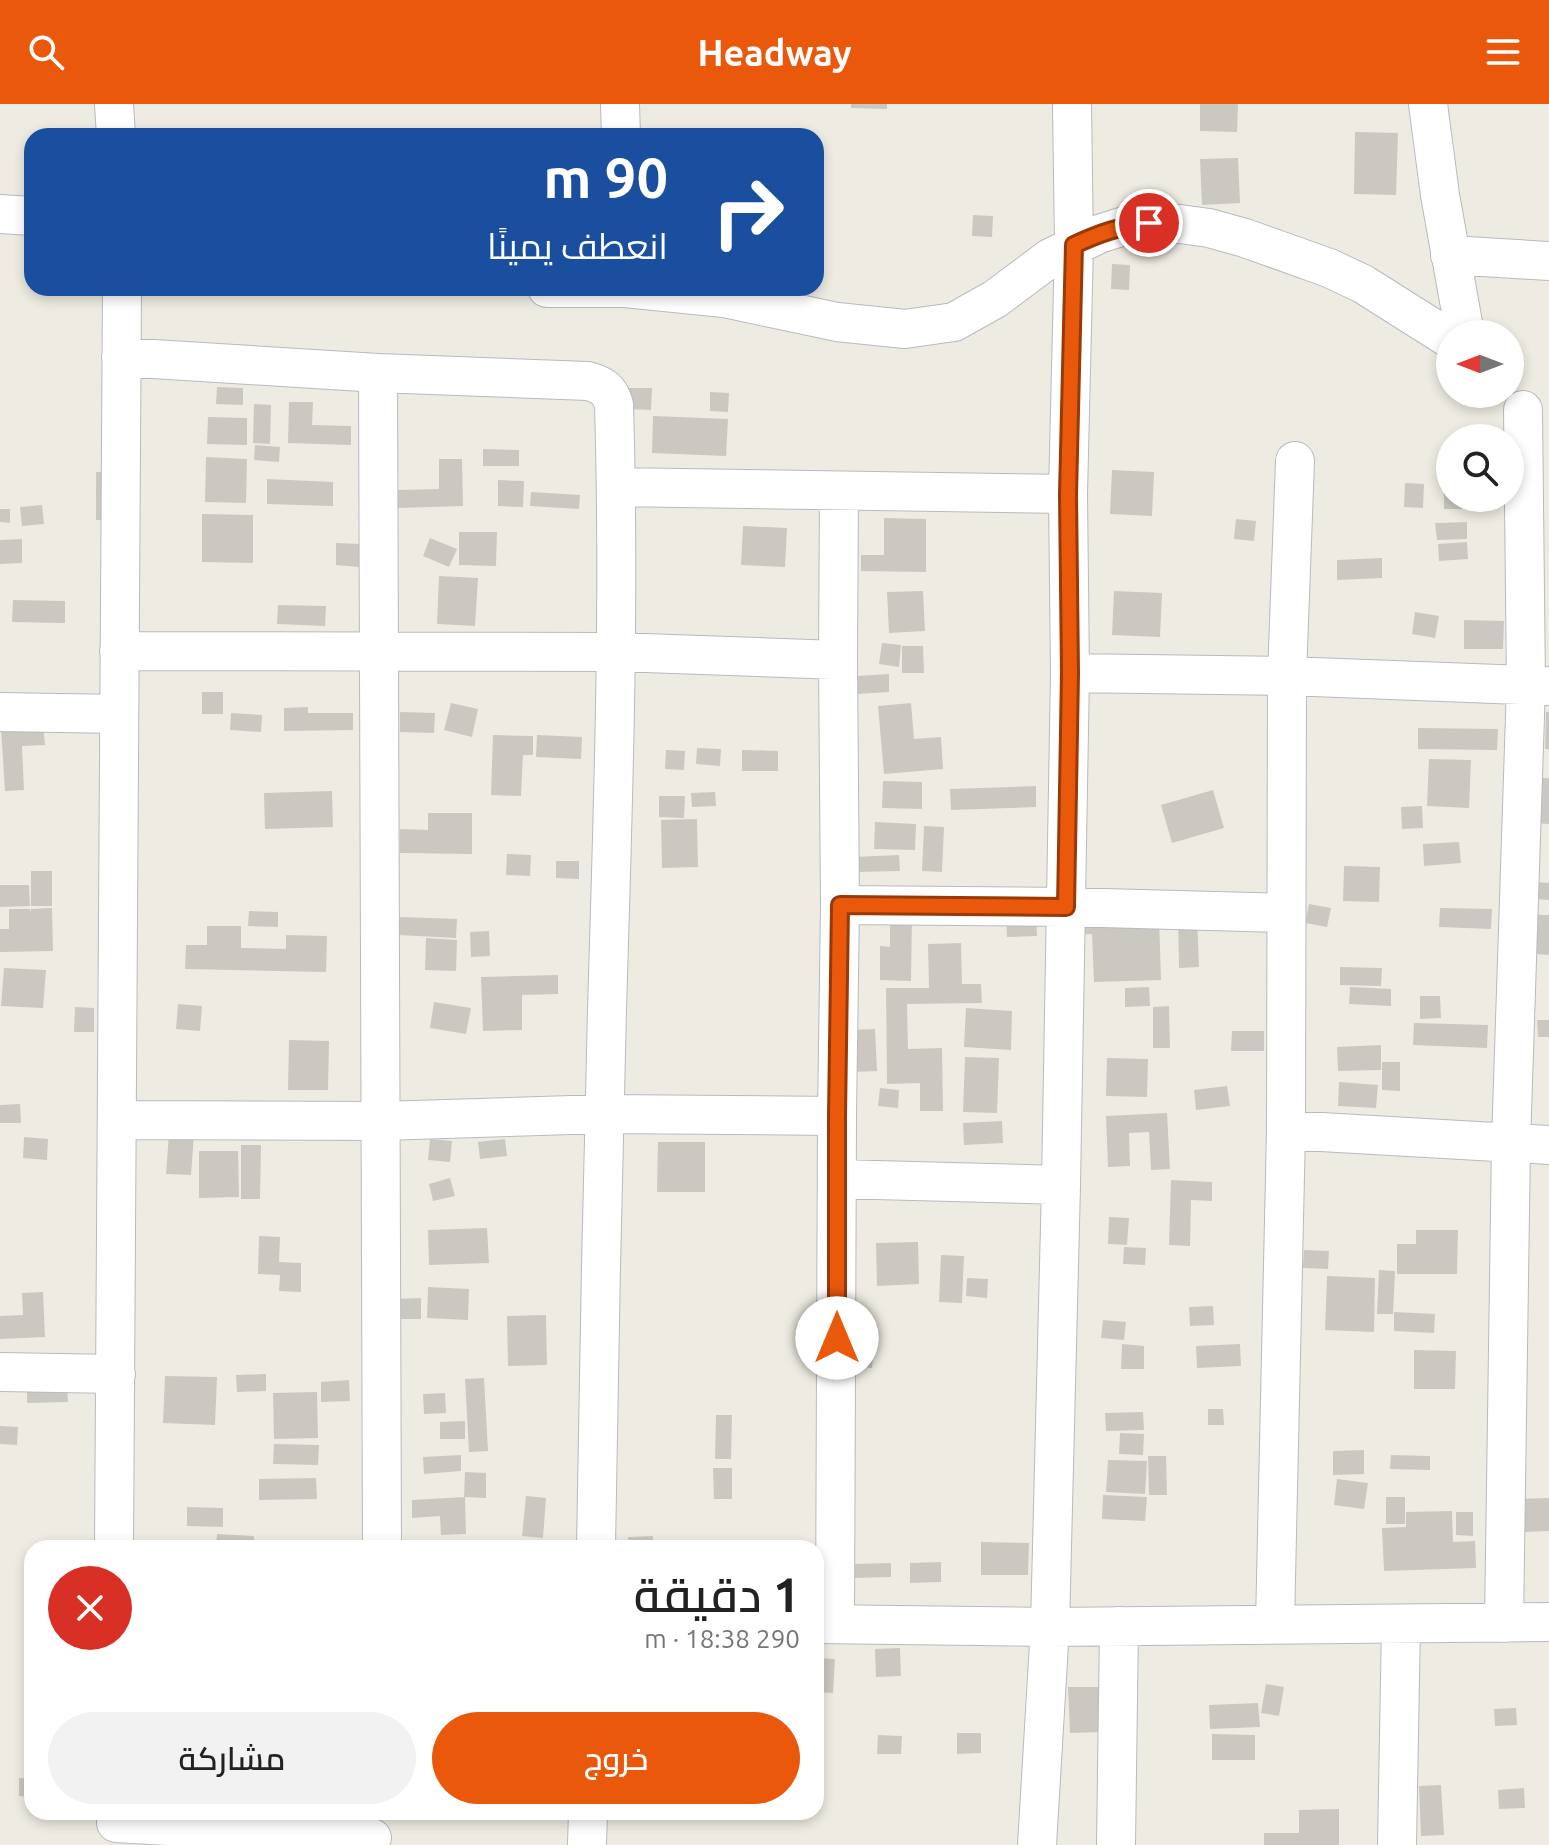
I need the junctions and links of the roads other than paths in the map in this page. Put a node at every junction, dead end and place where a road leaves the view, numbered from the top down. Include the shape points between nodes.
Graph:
1 (114, 104) edge
2 (620, 104) edge
3 (1072, 104) edge
4 (1428, 104) edge
5 (116, 128) edge
6 (621, 128) edge
7 (0, 214) edge
8 (24, 216) edge
9 (1074, 245) junction
10 (1450, 255) junction
11 (1549, 261) edge
12 (122, 296) edge
13 (704, 296) edge
14 (1462, 320) edge
15 (1436, 330) edge
16 (121, 357) junction
17 (378, 373) junction
18 (1535, 423) edge
19 (1295, 461) dead end
20 (616, 487) junction
21 (839, 491) junction
22 (1068, 494) junction
23 (119, 651) junction
24 (617, 652) junction
25 (380, 653) junction
26 (838, 660) junction
27 (1070, 673) junction
28 (1287, 676) junction
29 (1537, 686) edge
30 (0, 712) edge
31 (119, 714) junction
32 (840, 905) junction
33 (1066, 907) junction
34 (1286, 913) junction
35 (604, 1114) junction
36 (837, 1116) junction
37 (117, 1120) junction
38 (382, 1121) junction
39 (1286, 1130) junction
40 (1511, 1143) junction
41 (1549, 1145) edge
42 (837, 1179) junction
43 (1061, 1185) junction
44 (0, 1372) edge
45 (116, 1374) junction
46 (114, 1540) edge
47 (382, 1540) edge
48 (596, 1540) edge
49 (1549, 1622) edge
50 (1504, 1623) junction
51 (826, 1624) edge
52 (1275, 1624) junction
53 (1401, 1624) junction
54 (1119, 1626) junction
55 (1050, 1627) junction
56 (588, 1820) edge
57 (116, 1827) edge
58 (373, 1832) edge
59 (587, 1845) edge
60 (1037, 1845) edge
61 (1116, 1845) edge
62 (1397, 1845) edge

1 - 5 street
2 - 6 street
3 - 9 street
4 - 10 street
7 - 8 street
9 - 13 street via 954,322 905,329 837,322
9 - 15 street via 1124,226 1209,228 1329,268
9 - 22 street
10 - 11 street
10 - 14 street
12 - 16 street
16 - 17 street
16 - 23 street
17 - 20 street via 602,385 614,405
17 - 25 street
18 - 29 street
19 - 28 street
20 - 21 street
20 - 24 street
21 - 22 street
21 - 26 street
22 - 27 street
23 - 25 street
23 - 31 street
24 - 25 street
24 - 26 street
24 - 35 street
25 - 38 street
26 - 32 street
27 - 28 street
27 - 33 street
28 - 29 street
28 - 34 street
29 - 40 street
30 - 31 street
31 - 37 street
32 - 33 street
32 - 36 street
33 - 34 street
33 - 43 street
34 - 39 street
35 - 36 street
35 - 38 street
35 - 48 street
36 - 42 street
37 - 38 street
37 - 45 street
38 - 47 street
39 - 40 street
39 - 52 street
40 - 41 street
40 - 50 street
42 - 43 street
42 - 51 street
43 - 55 street
44 - 45 street
45 - 46 street
49 - 50 street
50 - 53 street
51 - 55 street
52 - 53 street
52 - 54 street
53 - 62 street
54 - 55 street
54 - 61 street
55 - 60 street
56 - 59 street
57 - 58 street

